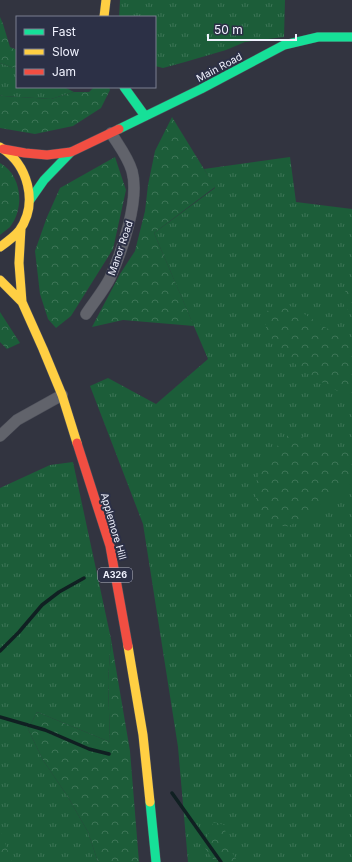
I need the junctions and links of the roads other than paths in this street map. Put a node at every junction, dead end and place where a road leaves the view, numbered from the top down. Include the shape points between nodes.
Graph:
1 (106, 0) edge
2 (104, 16) edge
3 (352, 37) edge
4 (125, 88) edge
5 (145, 116) junction
6 (111, 133) junction
7 (1, 148) edge
8 (71, 152) junction
9 (30, 200) junction
10 (21, 228) junction
11 (0, 248) edge
12 (0, 280) edge
13 (22, 302) junction
14 (86, 314) dead end
15 (62, 395) junction
16 (0, 436) edge
17 (156, 862) edge

1 - 2 main road
3 - 5 main road, Main Road via 318,37 284,45
4 - 5 main road
5 - 6 main road, Main Road
6 - 8 main road, Main Road
6 - 14 street, Manor Road via 127,157 132,172 134,192 130,221 109,279
7 - 8 main road, Main Road via 47,155
7 - 9 main road via 14,158 23,171
8 - 9 main road, Main Road via 44,180
9 - 10 main road
10 - 11 main road
10 - 13 main road, Applemore Hill / A326 via 19,263
12 - 13 main road, Applemore Hill / A326
13 - 15 main road, Applemore Hill / A326
15 - 16 street via 17,420
15 - 17 main road, Applemore Hill / A326 via 110,546 143,735

